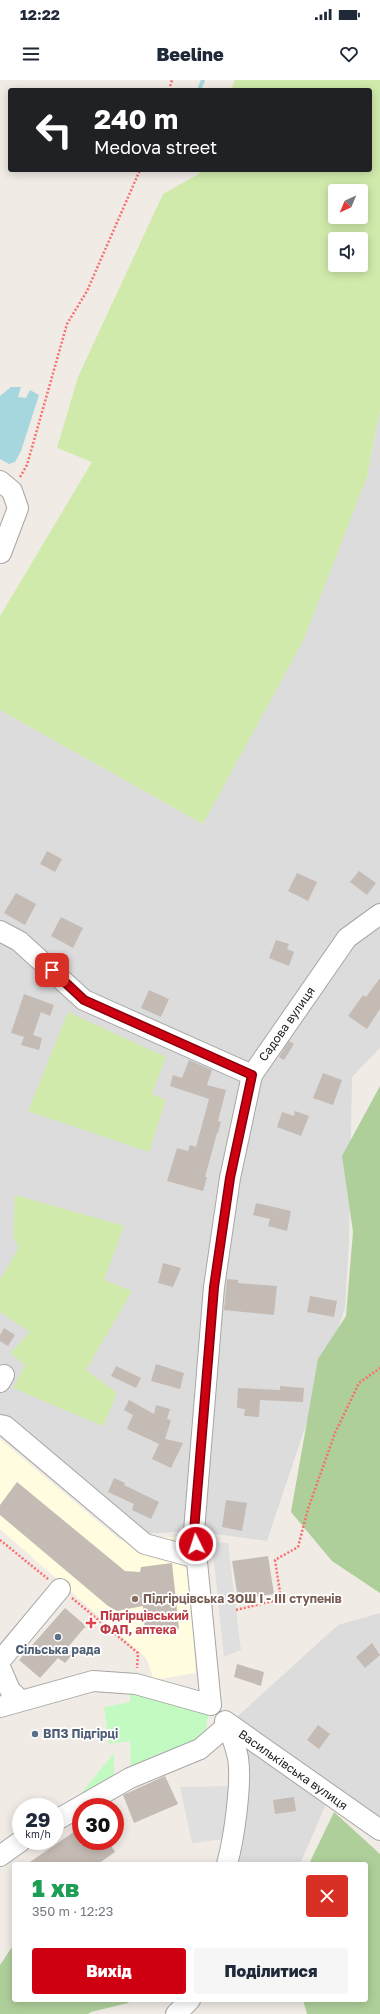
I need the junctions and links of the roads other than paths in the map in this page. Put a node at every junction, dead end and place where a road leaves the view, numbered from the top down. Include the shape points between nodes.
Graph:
1 (6, 486) edge
2 (1, 553) edge
3 (380, 914) edge
4 (0, 931) edge
5 (252, 1075) junction
6 (0, 1425) edge
7 (197, 1558) junction
8 (60, 1589) road end
9 (0, 1661) edge
10 (0, 1668) edge
11 (21, 1701) junction
12 (0, 1706) edge
13 (210, 1706) junction
14 (228, 1725) junction
15 (64, 1817) edge
16 (380, 1830) edge
17 (12, 1848) edge
18 (0, 1856) edge
19 (233, 1858) edge
20 (188, 2002) edge
21 (176, 2014) edge

1 - 2 street via 18,508
3 - 5 street, Садова вулиця via 347,938
4 - 5 street via 19,940 84,1000
5 - 7 street, Садова вулиця via 230,1178 214,1287 194,1531
6 - 7 street via 5,1426 145,1544
7 - 13 street, Садова вулиця
8 - 9 street
10 - 11 street via 10,1690
11 - 12 street
11 - 13 street via 93,1681 136,1684
13 - 14 street, Васильківська вулиця
14 - 15 street via 200,1750 130,1778
14 - 16 street, Васильківська вулиця
14 - 19 street via 238,1757 239,1779
17 - 18 street
20 - 21 street

